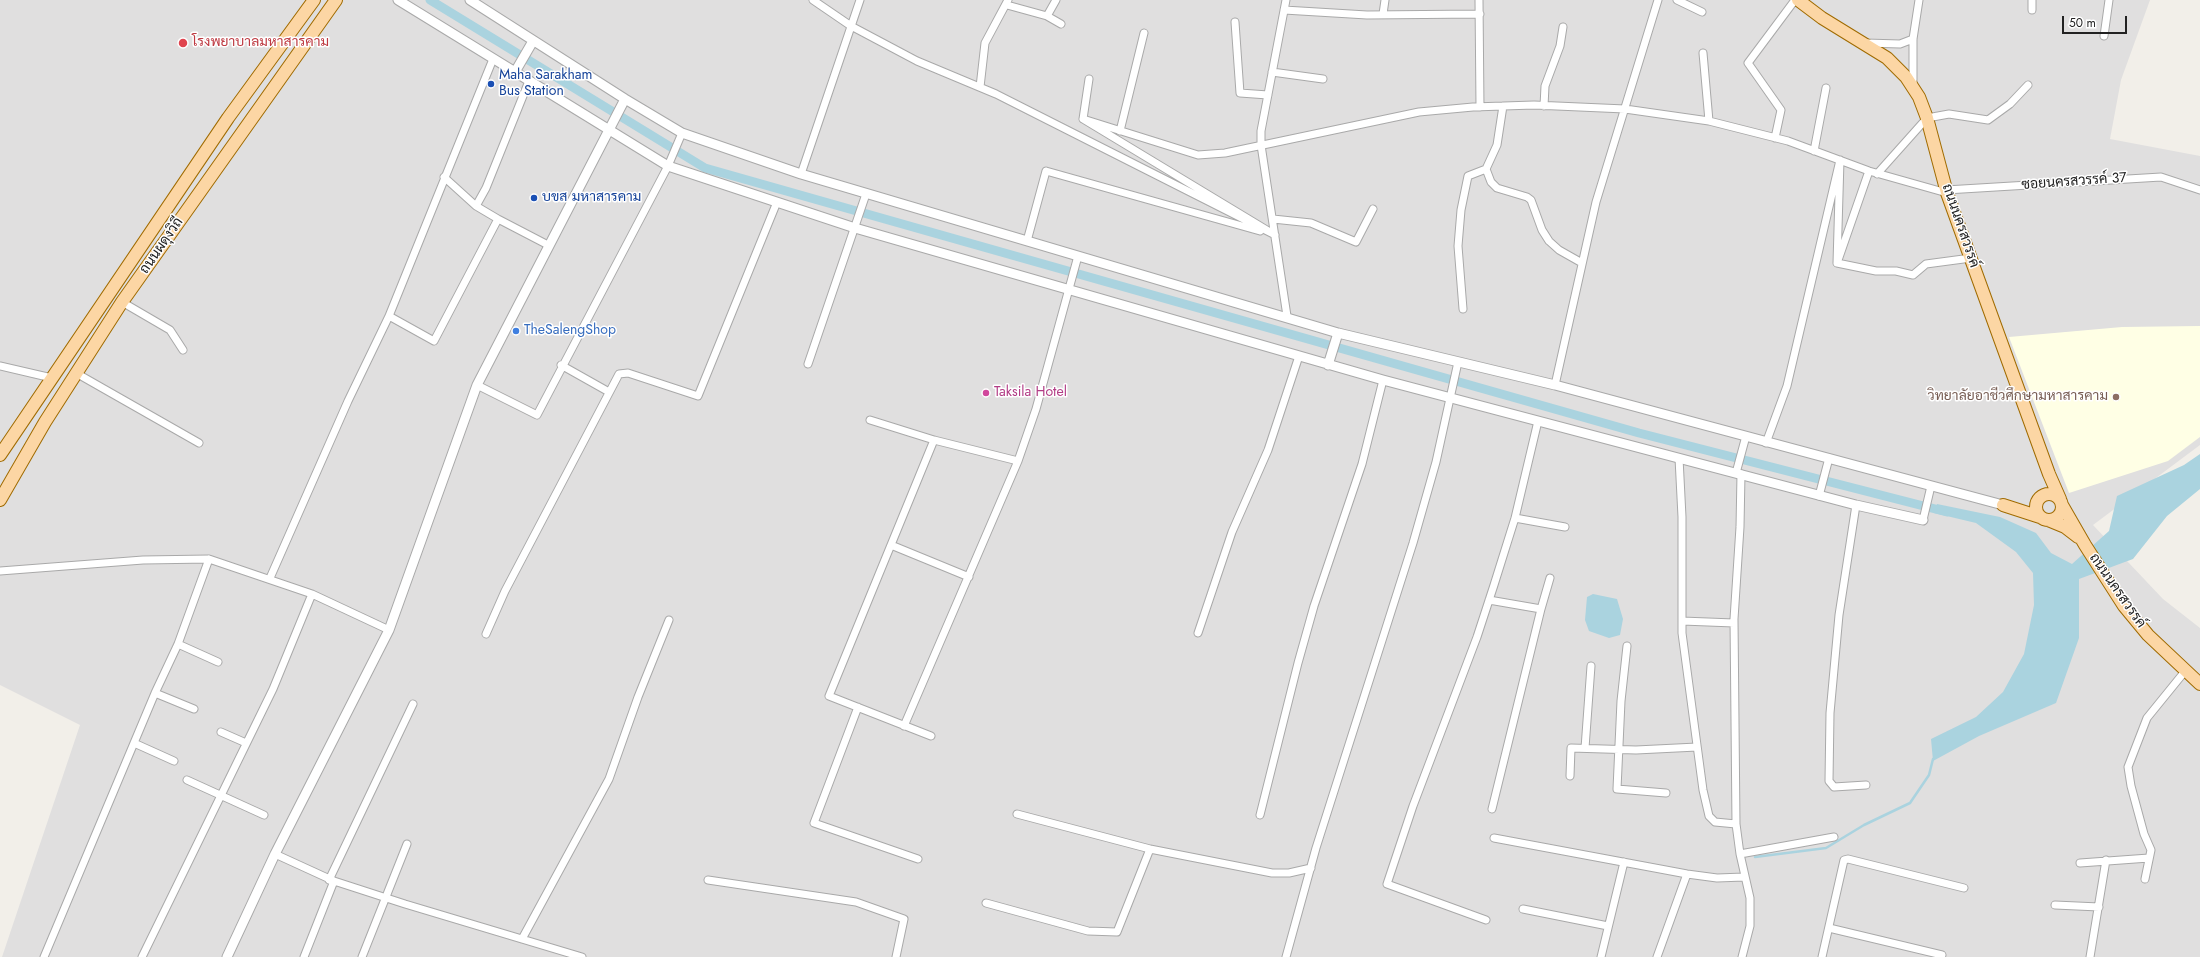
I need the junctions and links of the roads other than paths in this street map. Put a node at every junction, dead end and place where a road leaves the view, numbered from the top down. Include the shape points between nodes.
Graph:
1 (314, 0) edge
2 (336, 0) edge
3 (398, 0) edge
4 (470, 0) edge
5 (813, 0) edge
6 (860, 0) edge
7 (1056, 0) edge
8 (1286, 0) edge
9 (1384, 0) edge
10 (1479, 0) edge
11 (1658, 0) edge
12 (1677, 0) edge
13 (1795, 0) edge
14 (1798, 0) edge
15 (1919, 0) edge
16 (2032, 0) edge
17 (2109, 0) edge
18 (1008, 2) edge
19 (1284, 10) junction
20 (2032, 10) dead end
21 (1702, 12) dead end
22 (1383, 14) junction
23 (1480, 14) junction
24 (1047, 16) junction
25 (1235, 22) dead end
26 (1061, 24) dead end
27 (851, 26) junction
28 (1564, 27) dead end
29 (1144, 33) dead end
30 (2104, 36) dead end
31 (1913, 39) junction
32 (533, 41) junction
33 (1862, 42) junction
34 (1703, 53) dead end
35 (493, 59) junction
36 (515, 72) junction
37 (1272, 72) junction
38 (1089, 79) dead end
39 (1323, 79) dead end
40 (529, 81) junction
41 (2028, 85) dead end
42 (980, 87) junction
43 (1913, 87) junction
44 (1826, 88) dead end
45 (1268, 95) junction
46 (625, 99) junction
47 (1504, 106) junction
48 (1544, 106) junction
49 (1480, 107) junction
50 (1624, 109) junction
51 (1927, 118) junction
52 (1083, 120) junction
53 (1709, 121) junction
54 (608, 131) junction
55 (1120, 131) junction
56 (682, 133) junction
57 (1775, 138) junction
58 (1262, 145) junction
59 (1814, 151) junction
60 (1840, 160) junction
61 (668, 166) junction
62 (1486, 169) junction
63 (1869, 171) junction
64 (801, 174) junction
65 (1877, 174) junction
66 (444, 177) junction
67 (2200, 190) edge
68 (1947, 191) junction
69 (866, 194) junction
70 (777, 202) junction
71 (476, 206) junction
72 (1373, 208) dead end
73 (498, 219) junction
74 (1272, 219) junction
75 (855, 228) junction
76 (1275, 235) junction
77 (1027, 241) junction
78 (548, 245) junction
79 (1078, 256) junction
80 (1971, 258) junction
81 (1582, 263) junction
82 (1837, 263) junction
83 (1068, 290) junction
84 (122, 302) junction
85 (1463, 309) dead end
86 (390, 316) junction
87 (1287, 316) junction
88 (1338, 332) junction
89 (183, 350) dead end
90 (1299, 356) junction
91 (1458, 362) junction
92 (808, 364) dead end
93 (561, 365) junction
94 (1328, 365) junction
95 (0, 366) edge
96 (76, 373) junction
97 (52, 378) junction
98 (1383, 380) junction
99 (477, 385) junction
100 (1555, 385) junction
101 (68, 387) junction
102 (609, 392) junction
103 (1449, 398) junction
104 (870, 420) dead end
105 (1538, 421) junction
106 (1746, 436) junction
107 (934, 440) junction
108 (199, 443) dead end
109 (1766, 443) junction
110 (0, 455) edge
111 (1679, 458) junction
112 (1829, 458) junction
113 (1018, 461) junction
114 (1739, 474) junction
115 (2051, 478) junction
116 (1931, 486) junction
117 (1820, 496) junction
118 (2040, 497) junction
119 (0, 500) edge
120 (2061, 502) junction
121 (2003, 505) junction
122 (1856, 506) junction
123 (1515, 518) junction
124 (2044, 519) junction
125 (1924, 520) joint
126 (1565, 527) dead end
127 (2083, 543) junction
128 (891, 545) junction
129 (210, 559) junction
130 (0, 567) edge
131 (30, 570) junction
132 (0, 571) edge
133 (0, 576) edge
134 (969, 577) junction
135 (270, 578) junction
136 (1550, 578) dead end
137 (312, 594) junction
138 (1489, 600) junction
139 (1540, 609) junction
140 (669, 620) dead end
141 (1682, 621) junction
142 (1734, 623) junction
143 (388, 630) junction
144 (1198, 633) dead end
145 (486, 634) dead end
146 (178, 644) junction
147 (1627, 646) dead end
148 (218, 662) dead end
149 (1590, 666) dead end
150 (2186, 670) junction
151 (2200, 684) edge
152 (155, 693) junction
153 (413, 704) dead end
154 (858, 707) junction
155 (194, 709) dead end
156 (904, 726) junction
157 (221, 732) dead end
158 (931, 736) dead end
159 (134, 743) junction
160 (246, 743) junction
161 (1697, 747) junction
162 (1585, 748) junction
163 (1620, 748) junction
164 (174, 760) dead end
165 (1570, 776) dead end
166 (187, 780) dead end
167 (1866, 785) dead end
168 (1666, 793) dead end
169 (221, 795) junction
170 (1492, 809) dead end
171 (1016, 814) dead end
172 (1260, 814) dead end
173 (264, 815) dead end
174 (1736, 824) junction
175 (1834, 837) dead end
176 (1494, 838) dead end
177 (407, 844) dead end
178 (1150, 849) junction
179 (275, 854) junction
180 (1740, 854) junction
181 (2149, 858) junction
182 (918, 859) dead end
183 (2106, 860) junction
184 (1624, 862) junction
185 (2080, 864) dead end
186 (1311, 868) junction
187 (1687, 874) junction
188 (1744, 877) junction
189 (2145, 879) dead end
190 (331, 880) junction
191 (708, 880) dead end
192 (1964, 888) dead end
193 (385, 898) junction
194 (986, 903) dead end
195 (2055, 905) dead end
196 (2099, 907) junction
197 (1523, 909) dead end
198 (1486, 920) dead end
199 (1608, 926) junction
200 (1829, 928) junction
201 (522, 939) junction
202 (1942, 955) dead end
203 (44, 957) edge
204 (142, 957) edge
205 (227, 957) edge
206 (304, 957) edge
207 (362, 957) edge
208 (582, 957) edge
209 (896, 957) edge
210 (1286, 957) edge
211 (1601, 957) edge
212 (1657, 957) edge
213 (1742, 957) edge
214 (1822, 957) edge
215 (2090, 957) edge

1 - 97 main road, ถนนผดุงวิถี via 228,118
2 - 84 main road, ถนนผดุงวิถี
3 - 35 street
4 - 32 street
5 - 27 street
6 - 27 street
7 - 24 street
8 - 19 street
9 - 22 street
10 - 23 street
11 - 50 street
12 - 21 street
13 - 57 street via 1748,63 1781,110
14 - 33 main road, ถนนนครสวรรค์
15 - 31 street
16 - 20 street
17 - 30 street
18 - 24 street
18 - 42 street via 985,43
19 - 22 street
19 - 37 street
22 - 23 street
23 - 49 street
24 - 26 street
25 - 45 street via 1240,93
27 - 42 street via 917,60
27 - 64 street
28 - 48 street via 1560,46 1545,86
29 - 55 street
31 - 33 street via 1900,44
31 - 43 street
32 - 36 street
32 - 46 street
33 - 43 main road, ถนนนครสวรรค์ via 1897,67
34 - 53 street
35 - 36 street
35 - 66 street
36 - 40 street
37 - 39 street
37 - 45 street
38 - 52 street
40 - 54 street
40 - 71 street via 486,188
41 - 51 street via 2010,104 1988,120 1949,114
42 - 76 street
43 - 51 main road, ถนนนครสวรรค์
44 - 59 street
45 - 58 street via 1261,132
46 - 54 street
46 - 56 street
47 - 48 street, ซอยนครสวรรค์ 37
47 - 49 street, ซอยนครสวรรค์ 37
47 - 62 street via 1497,145
48 - 50 street, ซอยนครสวรรค์ 37
49 - 58 street, ซอยนครสวรรค์ 37 via 1419,112
50 - 53 street, ซอยนครสวรรค์ 37
50 - 81 street via 1596,202
51 - 65 street
51 - 68 main road, ถนนนครสวรรค์
52 - 55 street, ซอยนครสวรรค์ 37
52 - 76 street
53 - 57 street, ซอยนครสวรรค์ 37
54 - 61 street
54 - 78 street
55 - 58 street, ซอยนครสวรรค์ 37 via 1198,155 1225,153
56 - 61 street
56 - 64 street
57 - 59 street, ซอยนครสวรรค์ 37
58 - 74 street
59 - 60 street, ซอยนครสวรรค์ 37
60 - 63 street, ซอยนครสวรรค์ 37
60 - 82 street
60 - 109 street via 1787,386
61 - 70 street
61 - 93 street
62 - 81 street via 1491,182 1497,188 1531,200 1549,241
62 - 85 street via 1468,176 1461,210 1458,246
63 - 65 street, ซอยนครสวรรค์ 37
63 - 82 street
64 - 69 street
65 - 68 street, ซอยนครสวรรค์ 37
66 - 71 street
66 - 86 street
67 - 68 street, ซอยนครสวรรค์ 37 via 2161,177
68 - 80 main road, ถนนนครสวรรค์
69 - 75 street
69 - 77 street
70 - 75 street
70 - 102 street via 698,396 628,373 619,374
71 - 73 street
72 - 74 street via 1356,242 1311,223
73 - 78 street
73 - 86 street via 434,341
74 - 76 street
75 - 83 street
75 - 92 street
76 - 77 street via 1046,171
76 - 87 street
77 - 79 street
78 - 99 street
79 - 83 street
79 - 87 street
80 - 82 street via 1926,264 1913,275
80 - 115 main road, ถนนนครสวรรค์
81 - 100 street
83 - 90 street
83 - 113 street via 1036,409
84 - 89 street via 170,330
84 - 96 main road, ถนนผดุงวิถี
86 - 135 street via 348,401
87 - 88 street
88 - 91 street
88 - 94 street
90 - 94 street
90 - 144 street via 1268,450 1232,532
91 - 100 street
91 - 103 street
93 - 99 street via 537,414
93 - 102 street
94 - 98 street
95 - 97 street
96 - 101 main road, ถนนผดุงวิถี
96 - 108 street
97 - 101 main road
97 - 110 main road, ถนนผดุงวิถี
98 - 103 street
98 - 172 street via 1362,464 1314,606
99 - 143 street
100 - 106 street
101 - 119 main road, ถนนผดุงวิถี
102 - 145 street via 505,591
103 - 105 street
103 - 186 street via 1436,462 1413,543
104 - 107 street
105 - 111 street
105 - 123 street
106 - 109 street
106 - 114 street
107 - 113 street
107 - 128 street
109 - 112 street
111 - 114 street
111 - 141 street
112 - 116 street
112 - 117 street
113 - 134 street
114 - 117 street
114 - 142 street via 1740,527
115 - 118 main road
115 - 120 main road, ถนนนครสวรรค์
116 - 121 street
116 - 125 street
117 - 122 street
118 - 120 main road via 2050,493
118 - 121 main road via 2024,504
118 - 124 main road via 2036,510
120 - 124 main road via 2057,517
120 - 127 main road, ถนนนครสวรรค์
121 - 124 main road
122 - 125 street
122 - 167 street via 1839,614 1830,713 1829,781 1834,787
123 - 126 street
123 - 138 street
124 - 127 main road via 2065,528
127 - 150 main road, ถนนนครสวรรค์ via 2124,606 2148,635
128 - 134 street
128 - 154 street via 829,696
129 - 131 street via 143,560
129 - 135 street
129 - 146 street
130 - 131 street
131 - 132 street
131 - 133 street
134 - 156 street
135 - 137 street
136 - 139 street
137 - 143 street
137 - 160 street via 273,688
138 - 139 street
138 - 198 street via 1387,884
139 - 170 street
140 - 201 street via 609,779
141 - 142 street
141 - 161 street
142 - 174 street
143 - 179 street
146 - 148 street
146 - 152 street
147 - 163 street via 1621,701
149 - 162 street
150 - 151 main road, ถนนนครสวรรค์
150 - 181 street via 2147,718 2128,768 2151,850
152 - 155 street
152 - 159 street
153 - 190 street
154 - 156 street
154 - 182 street via 814,823
156 - 158 street
157 - 160 street
159 - 164 street
159 - 203 street
160 - 169 street
161 - 163 street via 1636,750
161 - 174 street via 1709,816 1715,822
162 - 163 street
162 - 165 street via 1571,748
163 - 168 street via 1617,789
166 - 169 street
169 - 173 street
169 - 204 street
171 - 178 street
174 - 180 street
175 - 180 street
176 - 184 street
177 - 193 street
178 - 186 street via 1272,874 1289,874
178 - 194 street via 1117,932 1088,931
179 - 190 street
179 - 205 street
180 - 188 street
181 - 183 street
181 - 189 street
183 - 185 street
183 - 196 street
184 - 187 street
184 - 199 street
186 - 210 street
187 - 188 street via 1717,878
187 - 212 street
188 - 213 street via 1750,898 1750,926
190 - 193 street
190 - 206 street
191 - 209 street via 856,902 904,919
192 - 200 street via 1844,860
193 - 201 street
193 - 207 street
195 - 196 street
196 - 215 street
197 - 199 street
199 - 211 street
200 - 202 street
200 - 214 street
201 - 208 street

